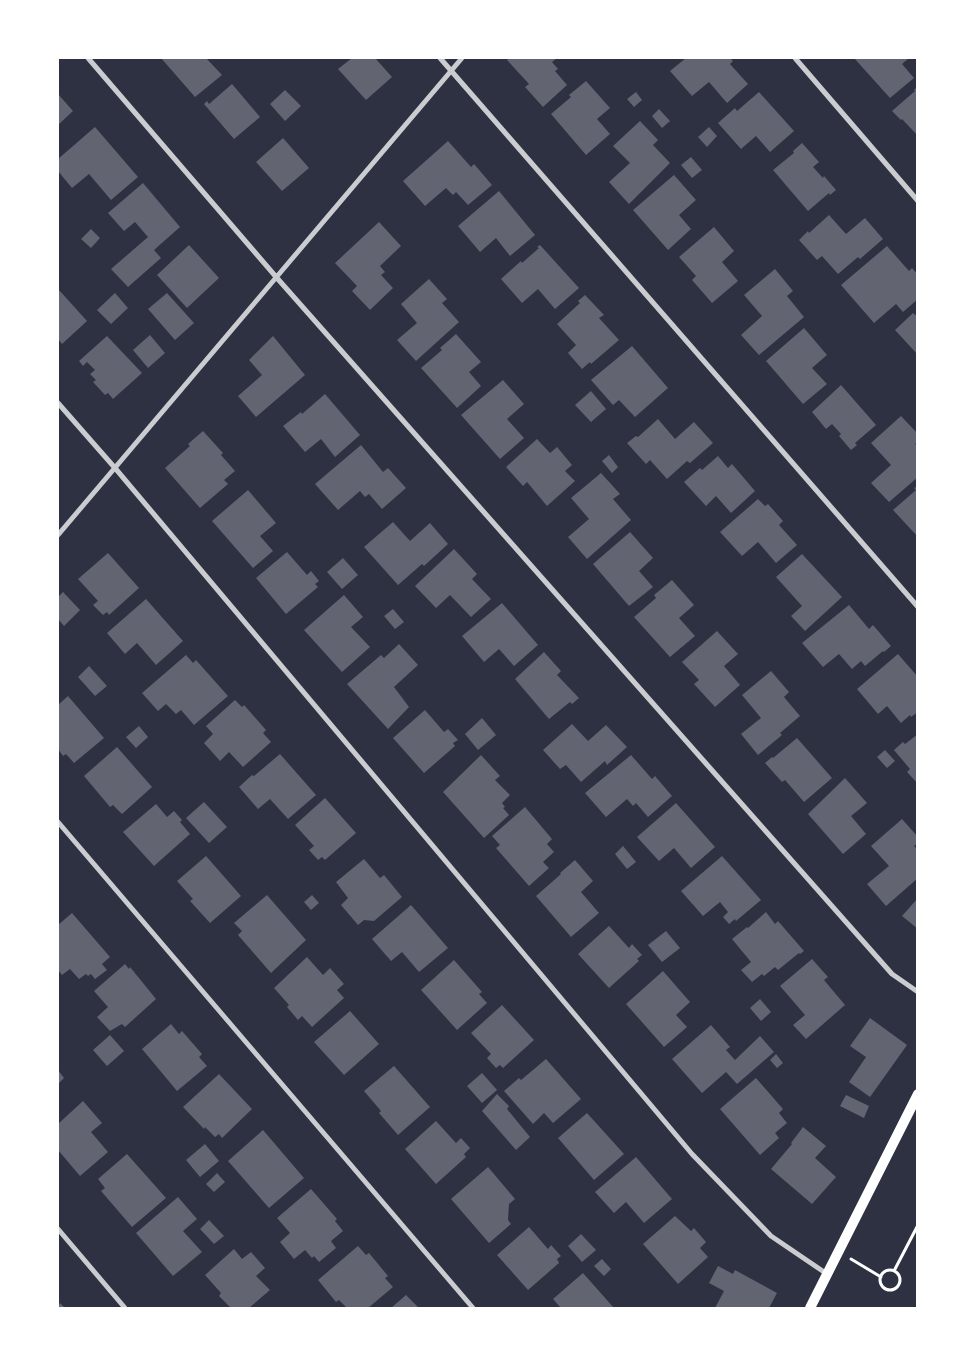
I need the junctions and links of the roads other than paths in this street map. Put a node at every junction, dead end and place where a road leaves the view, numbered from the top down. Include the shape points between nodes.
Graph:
1 (88, 58) edge
2 (440, 58) edge
3 (462, 58) edge
4 (795, 58) edge
5 (451, 70) junction
6 (918, 201) edge
7 (277, 278) junction
8 (58, 403) edge
9 (115, 468) junction
10 (58, 535) edge
11 (918, 607) edge
12 (58, 822) edge
13 (918, 992) edge
14 (918, 1094) edge
15 (58, 1229) edge
16 (827, 1274) junction
17 (125, 1308) edge
18 (473, 1308) edge
19 (810, 1308) edge

1 - 7 street
2 - 5 street
3 - 5 street
4 - 6 street
5 - 7 street
5 - 11 street
7 - 9 street
7 - 13 street via 892,974
8 - 9 street
9 - 10 street
9 - 16 street via 692,1154 771,1236
12 - 18 street
14 - 16 main road
15 - 17 street
16 - 19 main road

